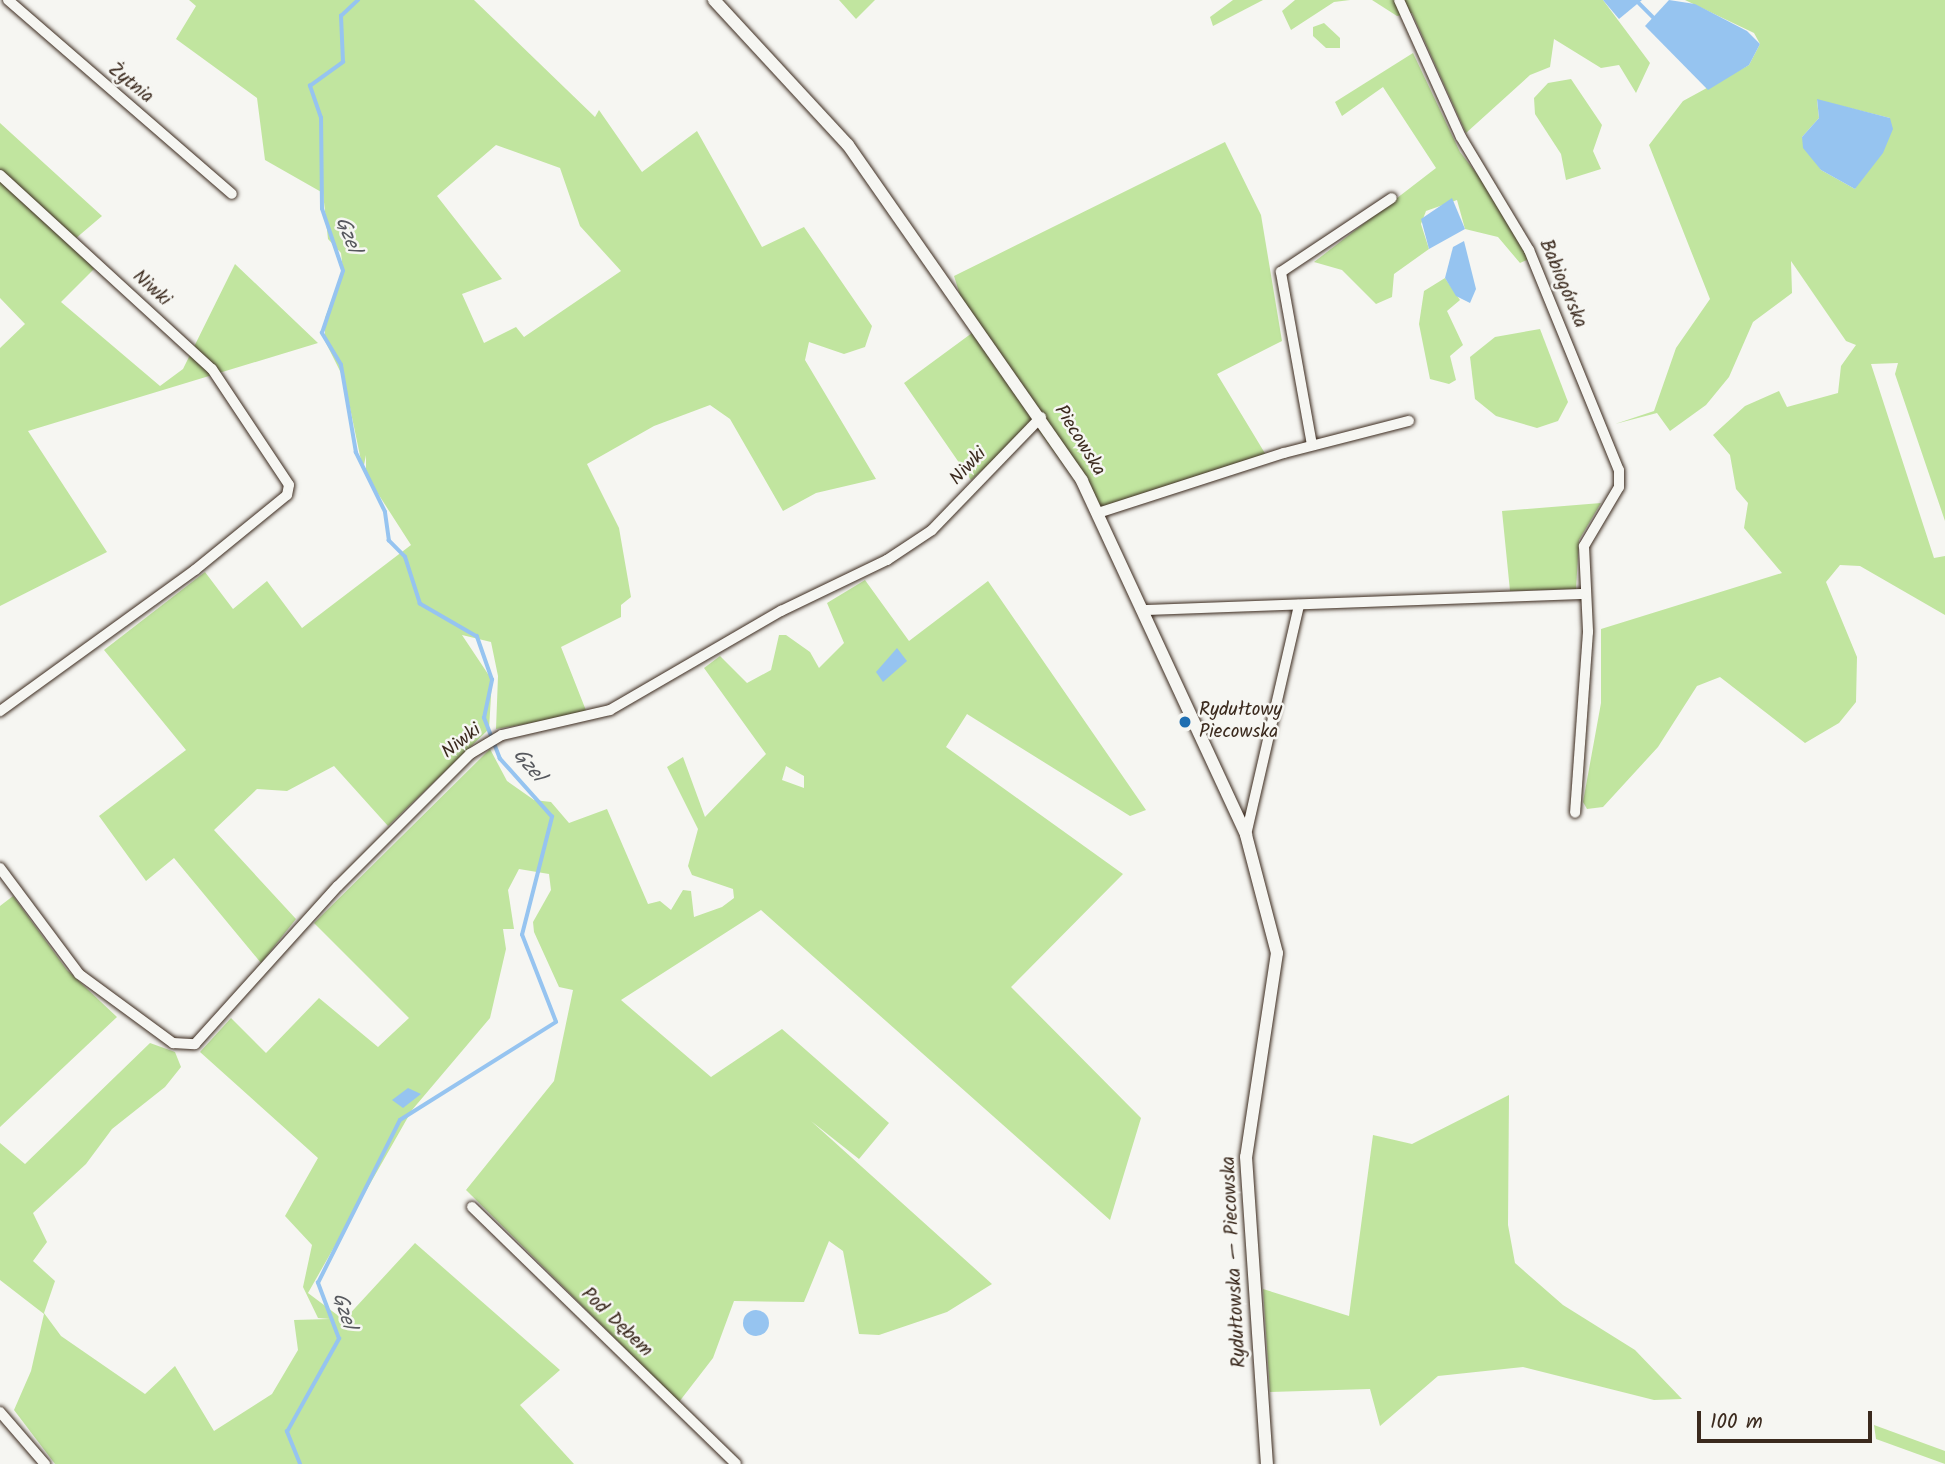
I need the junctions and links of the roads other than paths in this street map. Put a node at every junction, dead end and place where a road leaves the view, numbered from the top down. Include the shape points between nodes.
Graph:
1 (8, 0) edge
2 (714, 0) edge
3 (1399, 0) edge
4 (0, 175) edge
5 (232, 194) dead end
6 (1392, 198) dead end
7 (1041, 416) junction
8 (1409, 421) dead end
9 (1311, 445) junction
10 (1098, 513) junction
11 (1583, 594) junction
12 (1298, 605) junction
13 (1145, 610) junction
14 (0, 711) edge
15 (1575, 813) dead end
16 (1246, 835) junction
17 (0, 868) edge
18 (1277, 977) joint
19 (472, 1207) dead end
20 (0, 1412) edge
21 (45, 1464) edge
22 (736, 1464) edge
23 (1266, 1464) edge

1 - 5 street, Żytnia
2 - 7 street, Piecowska via 848,145
3 - 11 street, Babiogórska via 1461,137 1528,250 1619,470 1619,487 1584,545
4 - 14 street, Niwki via 212,369 289,485 287,495 195,570
6 - 9 street via 1281,272
7 - 10 street, Piecowska
7 - 17 street, Niwki via 932,530 887,560 781,611 610,710 486,742 362,861 207,1034 184,1048 79,974
8 - 9 street
9 - 10 street
10 - 13 street, Piecowska
11 - 12 street
11 - 15 street, Babiogórska via 1588,632
12 - 13 street
12 - 16 street
13 - 16 street, Piecowska
16 - 18 street, Piecowska via 1271,912
18 - 23 street, Rydułtowska — Piecowska via 1247,1157
19 - 22 street, Pod Dębem
20 - 21 street

